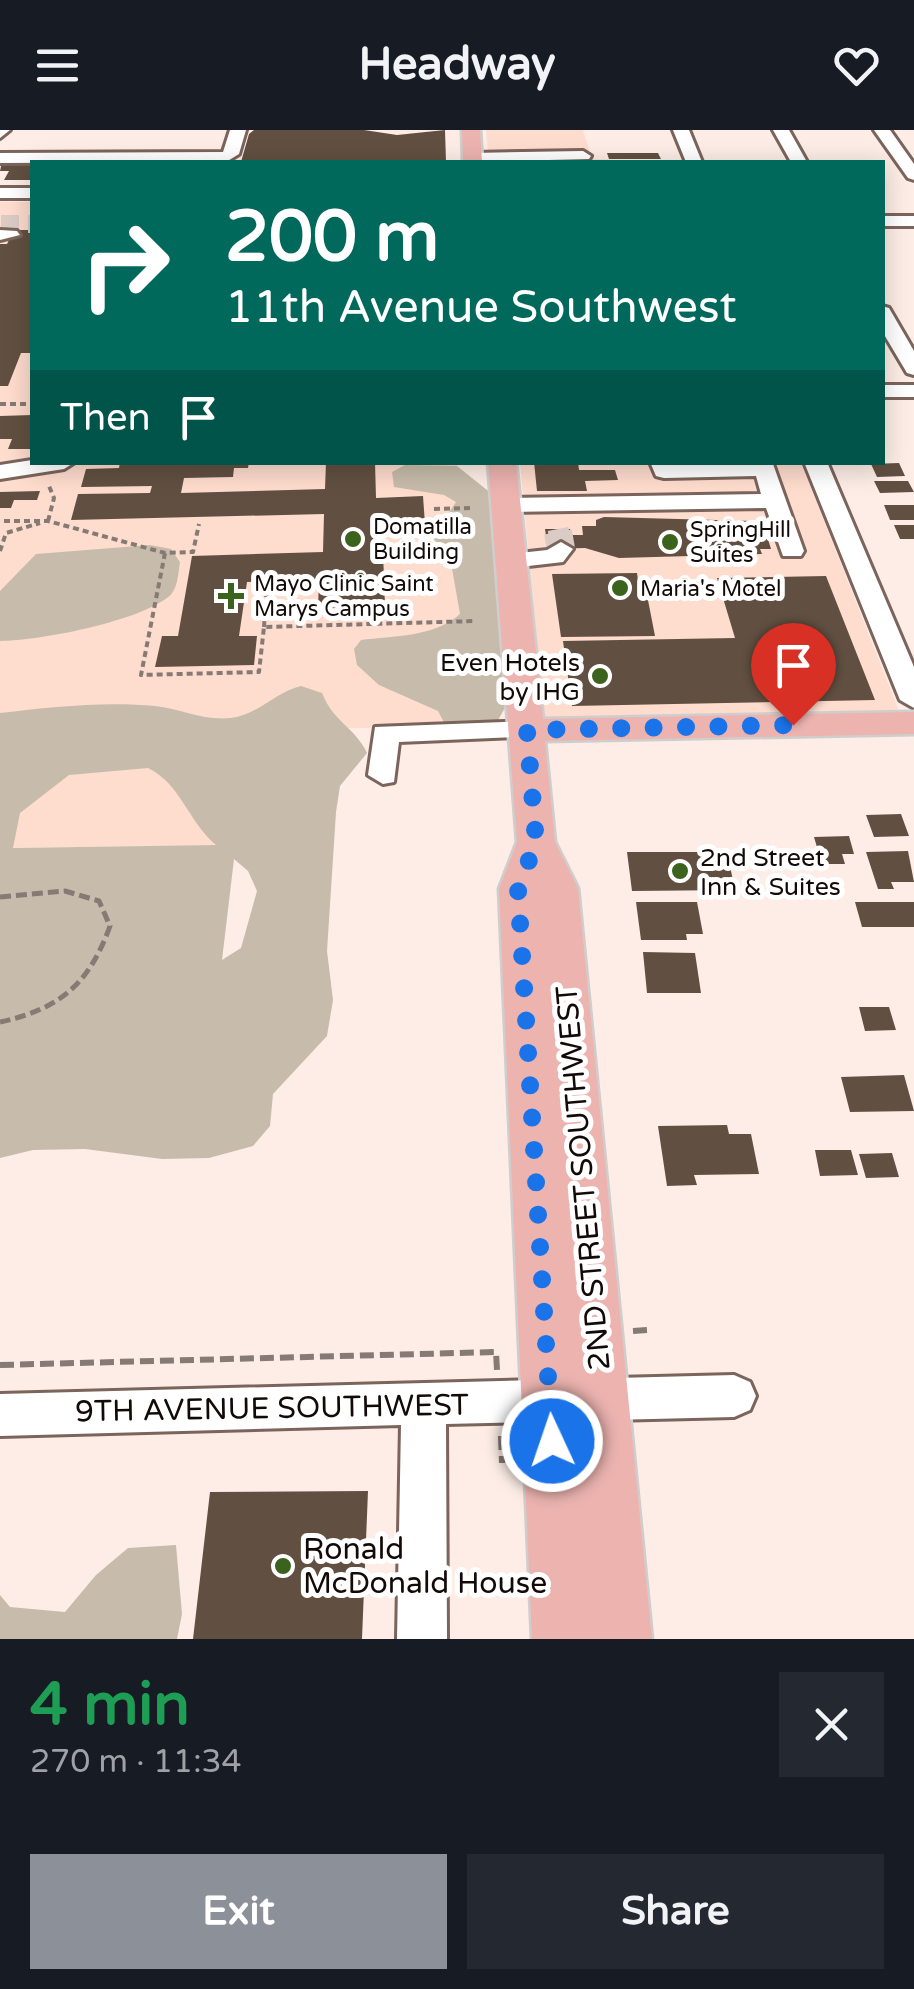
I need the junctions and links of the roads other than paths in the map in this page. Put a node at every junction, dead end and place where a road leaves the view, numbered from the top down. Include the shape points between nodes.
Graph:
1 (238, 130) edge
2 (471, 130) edge
3 (681, 130) edge
4 (781, 130) edge
5 (882, 130) edge
6 (555, 136) dead end
7 (583, 154) edge
8 (558, 157) junction
9 (0, 158) edge
10 (473, 160) edge
11 (693, 160) edge
12 (799, 160) edge
13 (914, 175) edge
14 (0, 193) edge
15 (30, 193) edge
16 (914, 221) edge
17 (885, 222) edge
18 (885, 317) edge
19 (914, 369) edge
20 (914, 390) edge
21 (885, 391) edge
22 (502, 465) edge
23 (816, 465) edge
24 (663, 466) edge
25 (765, 469) junction
26 (55, 470) edge
27 (0, 472) edge
28 (619, 485) dead end
29 (775, 501) junction
30 (506, 505) junction
31 (558, 527) junction
32 (792, 551) dead end
33 (511, 560) junction
34 (880, 618) junction
35 (910, 618) dead end
36 (914, 700) edge
37 (914, 723) edge
38 (527, 730) junction
39 (383, 775) dead end
40 (734, 1396) dead end
41 (576, 1401) junction
42 (424, 1404) junction
43 (0, 1415) edge
44 (422, 1639) edge
45 (562, 1639) edge
46 (622, 1639) edge

1 - 9 street via 226,157
2 - 10 main road
3 - 11 street
4 - 12 street
5 - 13 street
6 - 8 street
7 - 8 street
8 - 10 street
14 - 15 street
16 - 17 street
18 - 19 street
20 - 21 street
22 - 30 main road, 2ND STREET SOUTHWEST
23 - 25 street
23 - 34 street
24 - 25 street
24 - 28 street via 658,478
25 - 29 street
26 - 27 street
29 - 31 street
29 - 32 street
30 - 31 street
30 - 33 main road, 2ND STREET SOUTHWEST
31 - 33 street via 554,558
33 - 38 main road, 2ND STREET SOUTHWEST
34 - 35 street
34 - 36 street
37 - 38 main road
38 - 39 street via 385,732
38 - 41 main road, 2ND STREET SOUTHWEST via 536,842 518,889
40 - 41 street, 9TH AVENUE SOUTHWEST
41 - 42 street, 9TH AVENUE SOUTHWEST
41 - 45 main road, 2ND STREET SOUTHWEST
41 - 46 main road, 2ND STREET SOUTHWEST
42 - 43 street, 9TH AVENUE SOUTHWEST
42 - 44 street

